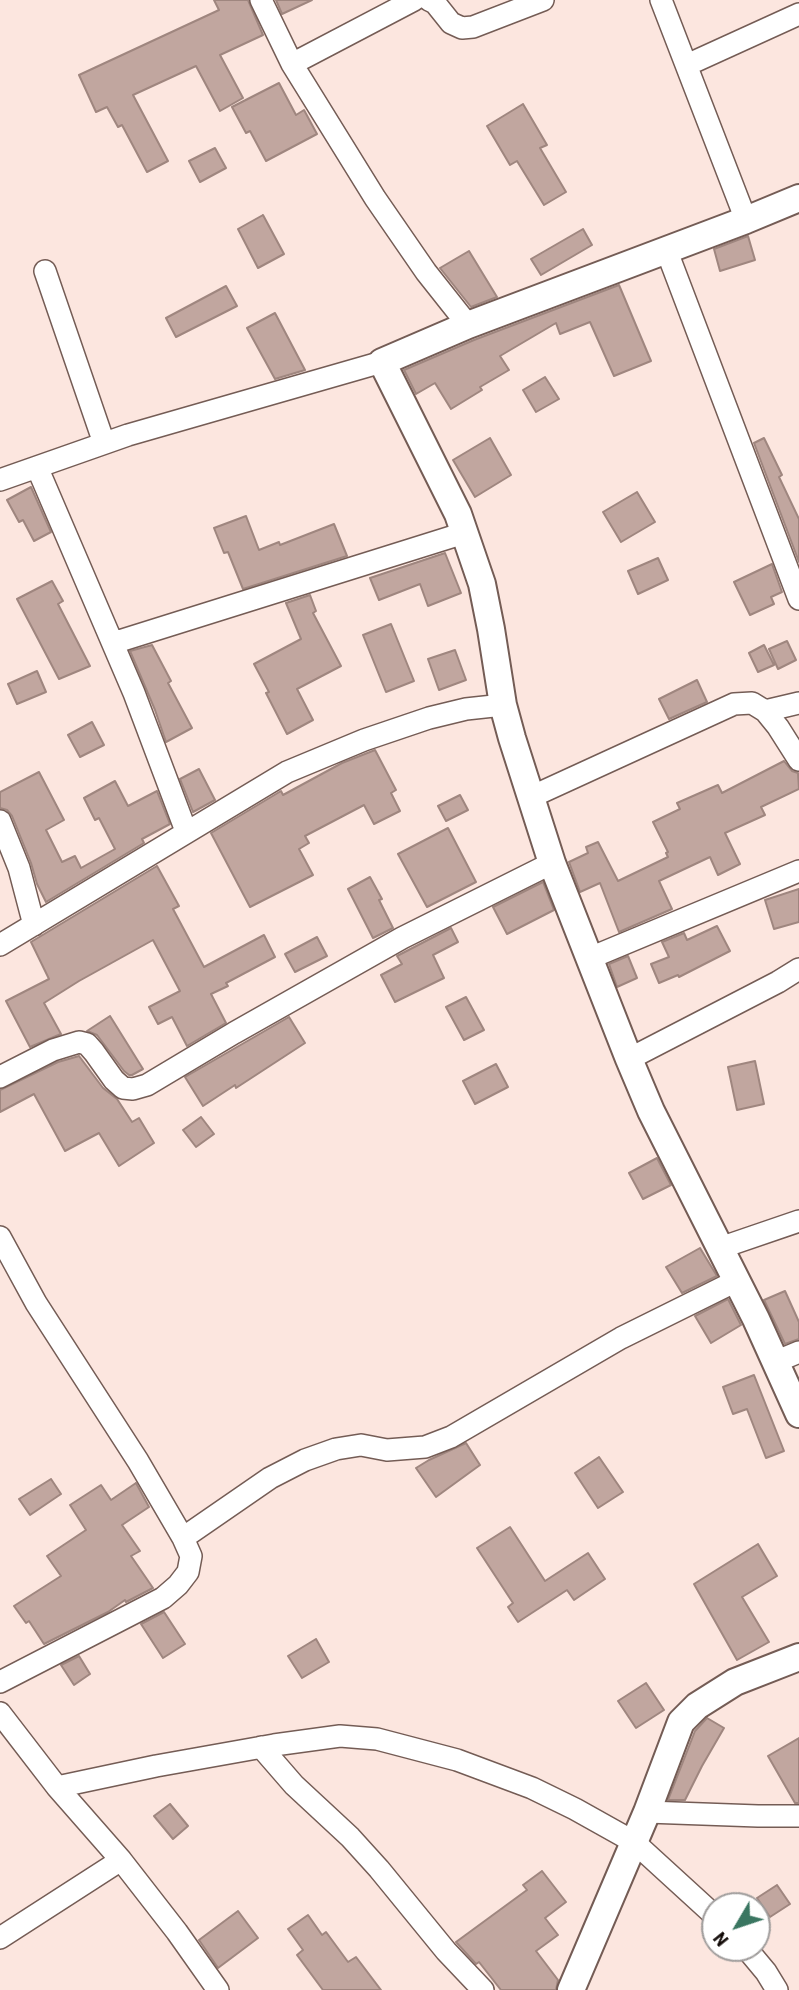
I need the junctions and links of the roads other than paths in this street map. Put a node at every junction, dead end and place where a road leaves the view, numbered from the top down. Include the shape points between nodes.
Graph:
1 (261, 0) edge
2 (414, 0) edge
3 (429, 0) edge
4 (543, 0) edge
5 (661, 0) edge
6 (799, 14) edge
7 (292, 64) junction
8 (687, 65) junction
9 (799, 198) edge
10 (746, 220) junction
11 (666, 249) junction
12 (45, 271) dead end
13 (468, 325) junction
14 (382, 362) junction
15 (104, 443) junction
16 (37, 467) junction
17 (0, 480) edge
18 (464, 533) junction
19 (799, 599) edge
20 (113, 643) junction
21 (799, 703) edge
22 (503, 705) junction
23 (765, 711) junction
24 (799, 760) edge
25 (531, 797) junction
26 (0, 821) edge
27 (187, 831) junction
28 (552, 863) junction
29 (799, 871) edge
30 (34, 925) junction
31 (0, 945) edge
32 (590, 958) junction
33 (799, 969) edge
34 (629, 1059) junction
35 (0, 1077) edge
36 (799, 1221) edge
37 (0, 1237) edge
38 (720, 1248) junction
39 (736, 1281) junction
40 (787, 1357) edge
41 (799, 1413) edge
42 (183, 1538) junction
43 (799, 1657) edge
44 (0, 1682) edge
45 (0, 1713) edge
46 (261, 1747) junction
47 (57, 1787) junction
48 (647, 1812) junction
49 (799, 1816) edge
50 (634, 1842) junction
51 (121, 1860) junction
52 (701, 1903) edge
53 (0, 1938) edge
54 (758, 1962) edge
55 (218, 1990) edge
56 (484, 1990) edge
57 (571, 1990) edge
58 (777, 1990) edge

1 - 7 street
2 - 7 street
3 - 4 street via 451,23 473,27
5 - 8 street
6 - 8 street
7 - 13 street via 375,198
8 - 10 street
9 - 10 street
10 - 11 street
11 - 13 street
11 - 19 street
12 - 15 street
13 - 14 street
14 - 15 street
14 - 18 street
15 - 16 street
16 - 17 street
16 - 20 street
18 - 20 street
18 - 22 street via 482,584
20 - 27 street
21 - 23 street
22 - 25 street
22 - 27 street via 429,718 364,740 287,772
23 - 24 street
23 - 25 street via 752,702 734,704
25 - 28 street
26 - 30 street
27 - 30 street
28 - 32 street
28 - 35 street via 402,938 147,1084 123,1088 87,1044 79,1042
29 - 32 street
30 - 31 street
32 - 34 street
33 - 34 street
34 - 38 street via 650,1111
36 - 38 street
37 - 42 street via 36,1303
38 - 39 street
39 - 40 street
39 - 42 street via 621,1338 451,1437 425,1447 387,1450 361,1445 305,1460 270,1478
40 - 41 street
42 - 44 street via 191,1556 188,1572 163,1598
43 - 48 street via 735,1682 681,1722
45 - 47 street
46 - 47 street
46 - 50 street via 340,1736 419,1749 532,1788
46 - 56 street via 372,1861
47 - 51 street
48 - 49 street
48 - 50 street
50 - 52 street
50 - 57 street
51 - 53 street
51 - 55 street
54 - 58 street

